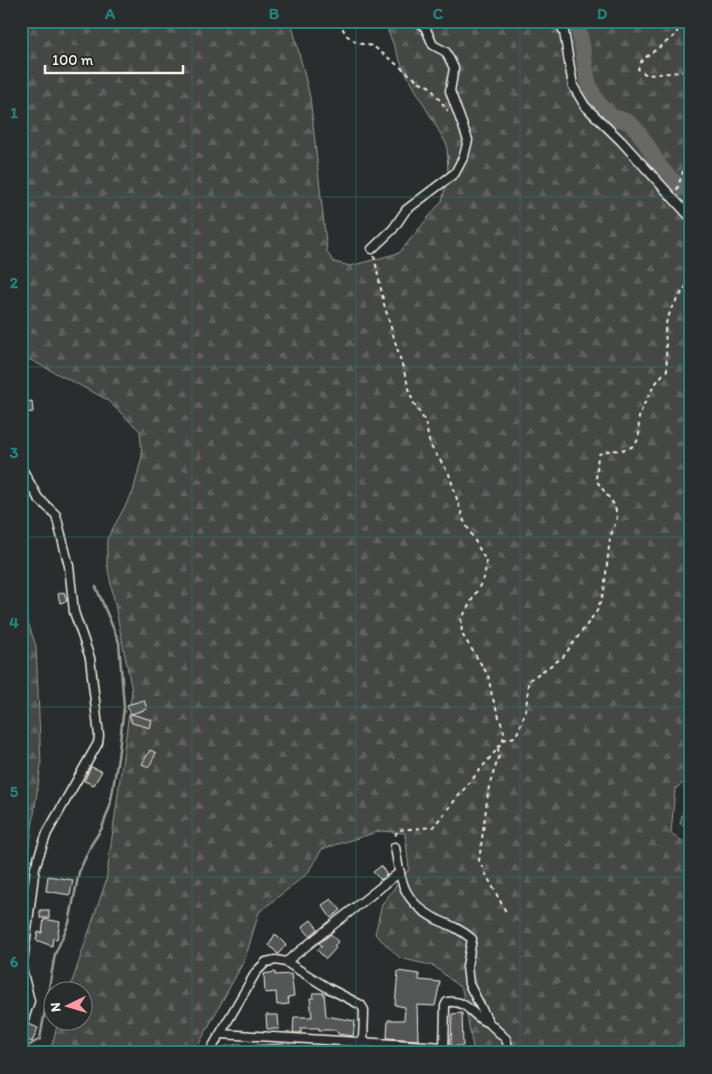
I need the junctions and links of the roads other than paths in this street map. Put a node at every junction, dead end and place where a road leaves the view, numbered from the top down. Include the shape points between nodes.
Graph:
1 (418, 21) edge
2 (559, 21) edge
3 (691, 218) edge
4 (372, 249) road end
5 (21, 467) edge
6 (395, 847) road end
7 (400, 872) junction
8 (286, 962) junction
9 (489, 1023) junction
10 (21, 1028) edge
11 (221, 1034) junction
12 (363, 1043) junction
13 (444, 1050) edge
14 (209, 1053) edge
15 (510, 1053) edge

1 - 4 street via 425,27 433,45 446,52 454,68 450,91 468,140 455,173 406,210
2 - 3 street via 564,32 573,86 585,106
5 - 10 street via 38,498 56,516 69,566 74,612 90,658 99,736 47,833 35,867 22,969 30,1001
6 - 7 street
7 - 8 street
7 - 9 street via 406,893 416,908 472,939 468,980
8 - 11 street via 276,960 261,965
8 - 12 street via 364,1007
9 - 13 street via 483,1022 462,1002 447,1002
9 - 15 street via 506,1040
11 - 12 street
11 - 14 street
12 - 13 street

